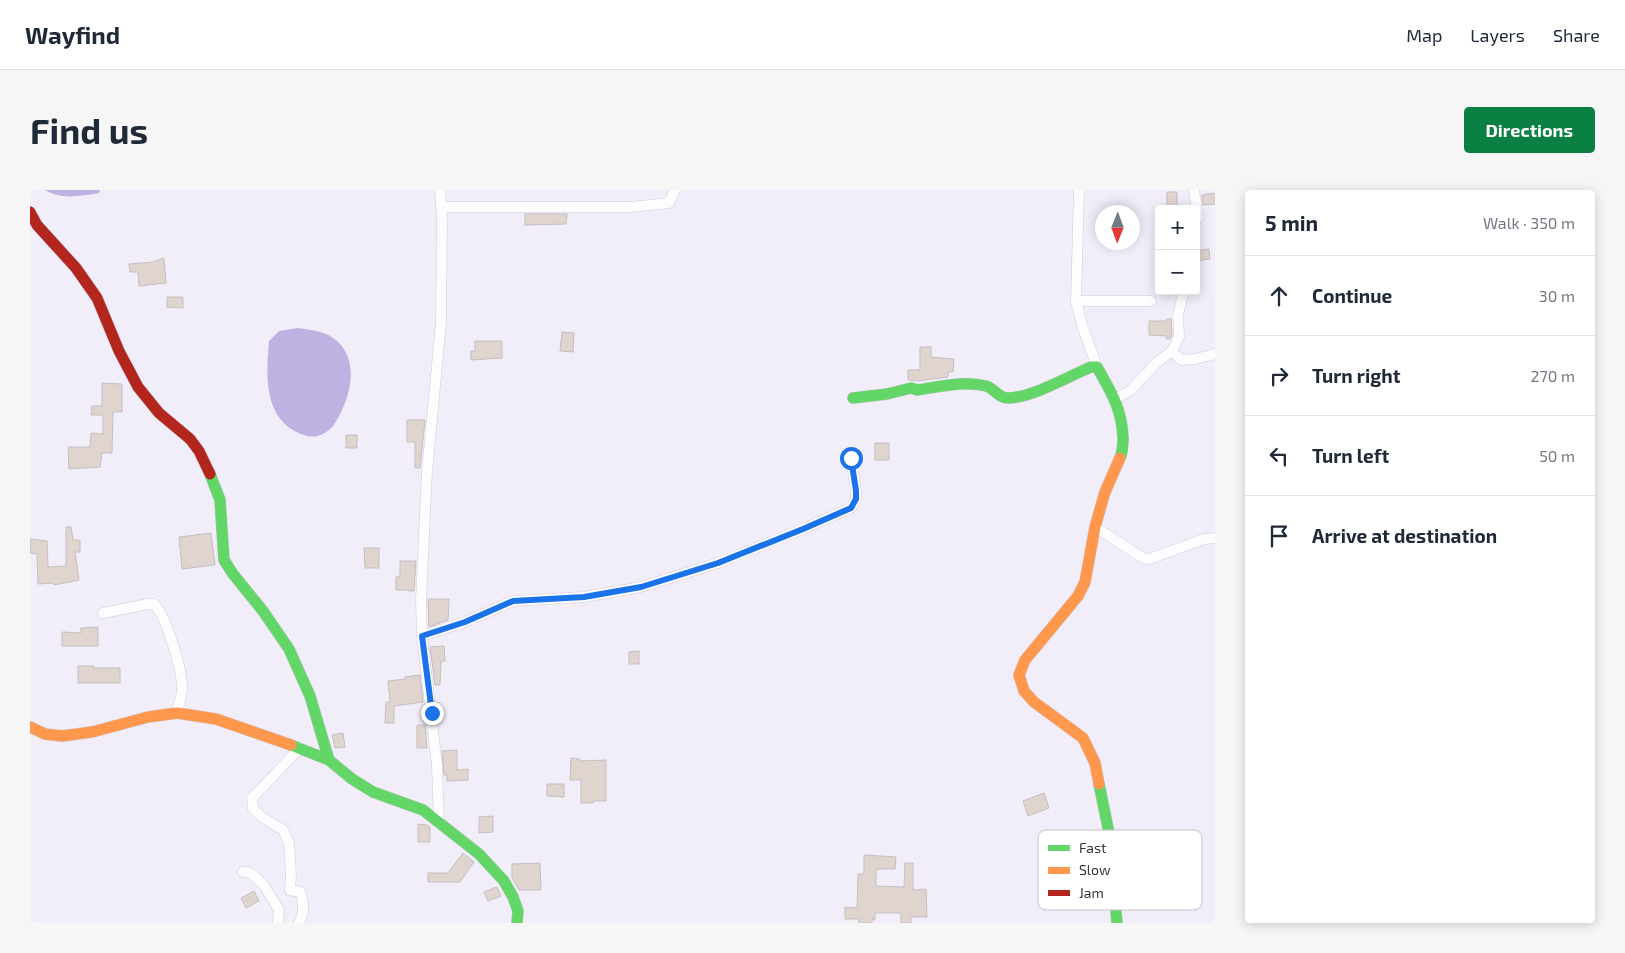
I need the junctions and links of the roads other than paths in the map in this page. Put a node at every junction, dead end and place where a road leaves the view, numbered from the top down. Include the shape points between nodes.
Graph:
1 (440, 190) edge
2 (676, 190) edge
3 (1079, 190) edge
4 (1194, 190) edge
5 (1196, 205) edge
6 (441, 207) junction
7 (30, 212) edge
8 (1183, 295) edge
9 (1076, 301) junction
10 (1151, 301) dead end
11 (1172, 351) junction
12 (1215, 354) edge
13 (1097, 367) junction
14 (852, 398) dead end
15 (1115, 399) junction
16 (851, 458) dead end
17 (1095, 527) junction
18 (1215, 538) edge
19 (103, 613) dead end
20 (422, 636) junction
21 (177, 713) junction
22 (30, 727) edge
23 (300, 748) junction
24 (329, 760) junction
25 (439, 823) junction
26 (1108, 830) edge
27 (243, 872) dead end
28 (1116, 910) edge
29 (278, 923) edge
30 (299, 923) edge
31 (517, 923) edge
32 (1117, 923) edge

1 - 6 street
2 - 6 street via 669,203 630,207
3 - 9 street
4 - 5 street
6 - 20 street via 441,322 427,472
7 - 24 street via 97,298 138,387 159,413 199,450 220,500 224,560 293,657 316,712
8 - 11 street via 1178,315 1178,337
9 - 10 street
9 - 13 street
11 - 12 street via 1181,360
11 - 15 street via 1156,362 1131,390
13 - 14 street via 1008,398 995,394 988,386 966,383
13 - 15 street
15 - 17 street via 1122,421 1123,452 1105,492
16 - 20 street via 856,499 851,508 803,529 718,563 641,587 584,597 513,601
17 - 18 street via 1149,559
17 - 26 street via 1085,582 1078,596 1025,660 1019,675 1024,691 1034,702 1083,738 1095,763
19 - 21 street via 148,604 159,608 181,671 183,692
20 - 25 street via 436,757
21 - 22 street via 62,736 45,734
21 - 23 street via 216,719
23 - 24 street
23 - 30 street via 252,798 253,809 283,830 289,843 290,890 300,892 303,902
24 - 25 street via 373,792 422,810
25 - 31 street via 479,854 504,881 518,911
27 - 29 street via 248,872 263,884 279,910
28 - 32 street

